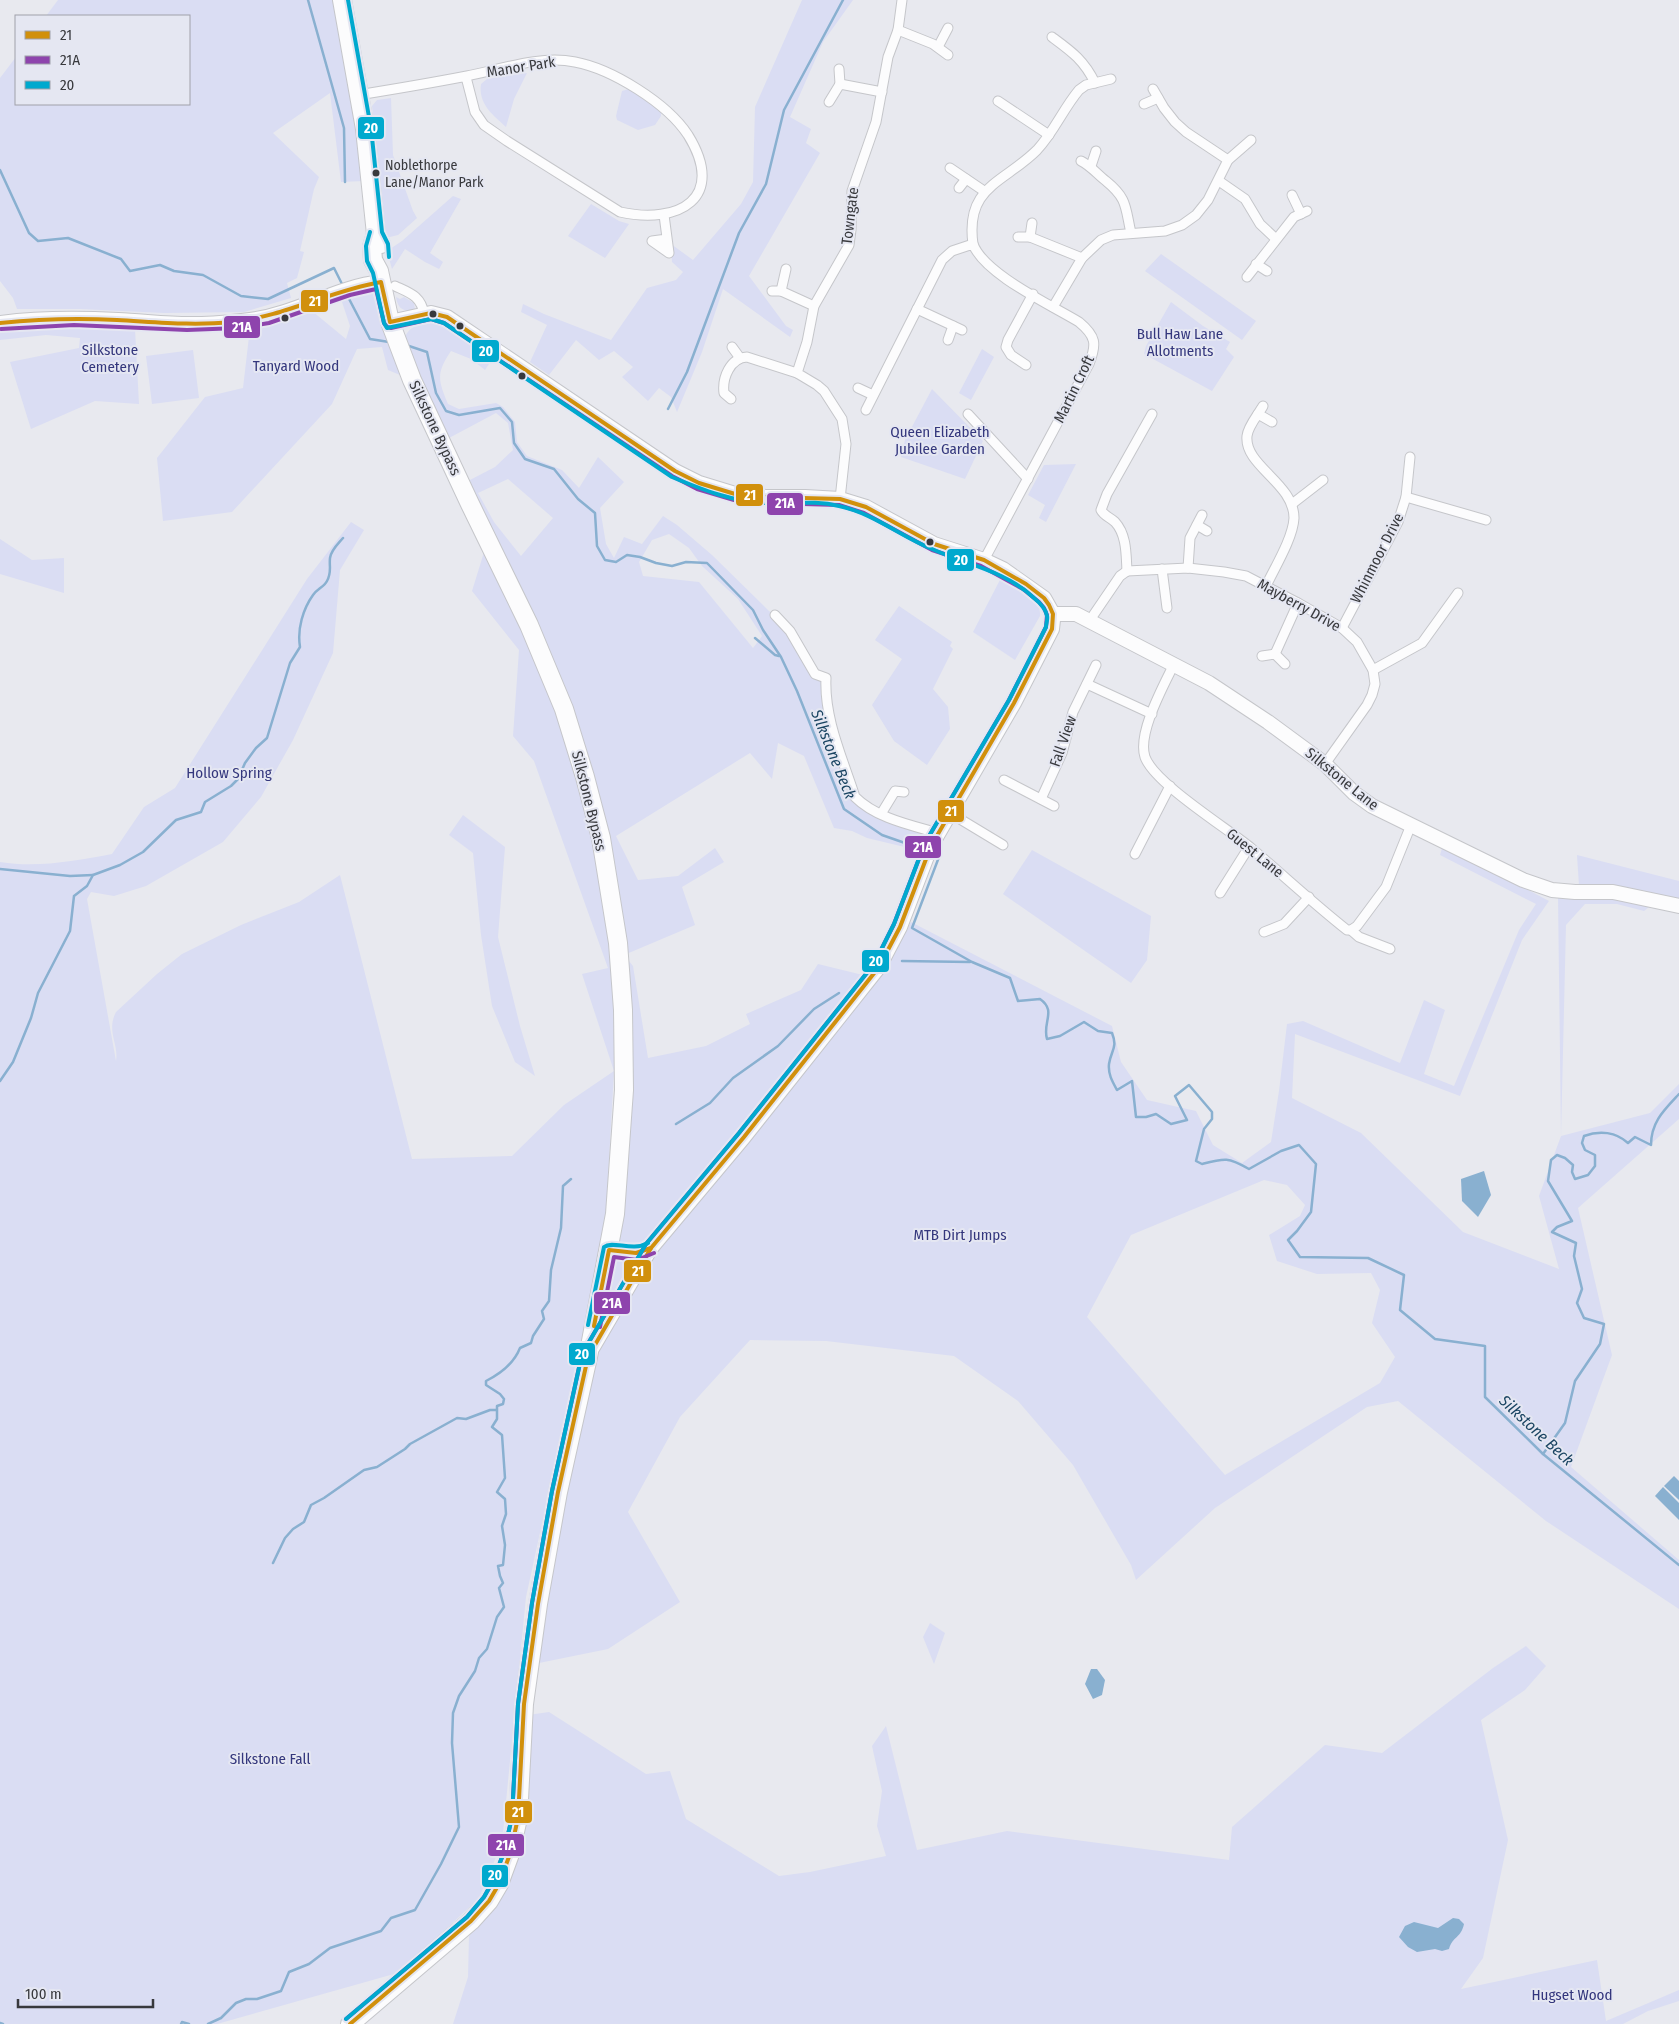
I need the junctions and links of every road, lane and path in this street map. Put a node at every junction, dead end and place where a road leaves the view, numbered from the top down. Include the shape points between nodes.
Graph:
1 (342, 0) edge
2 (902, 0) edge
3 (948, 28) dead end
4 (898, 30) junction
5 (1052, 36) dead end
6 (938, 47) junction
7 (948, 55) dead end
8 (839, 69) dead end
9 (466, 76) junction
10 (1111, 79) dead end
11 (1095, 82) junction
12 (840, 84) junction
13 (1153, 89) dead end
14 (882, 92) junction
15 (358, 95) junction
16 (1158, 98) junction
17 (998, 101) dead end
18 (830, 102) dead end
19 (1144, 104) dead end
20 (1014, 111) junction
21 (1008, 120) dead end
22 (1048, 135) junction
23 (1252, 140) dead end
24 (1096, 151) dead end
25 (1228, 160) junction
26 (1081, 161) dead end
27 (1091, 166) junction
28 (950, 168) dead end
29 (966, 179) junction
30 (1219, 181) junction
31 (959, 188) dead end
32 (984, 191) junction
33 (1292, 195) dead end
34 (664, 215) junction
35 (1032, 224) dead end
36 (1131, 233) junction
37 (1018, 237) dead end
38 (1030, 237) junction
39 (667, 239) dead end
40 (1276, 239) junction
41 (973, 244) junction
42 (1082, 258) junction
43 (1256, 264) junction
44 (786, 269) dead end
45 (1267, 271) dead end
46 (1247, 277) dead end
47 (391, 284) junction
48 (1033, 294) junction
49 (814, 306) junction
50 (1054, 307) junction
51 (917, 309) junction
52 (424, 314) junction
53 (390, 322) junction
54 (0, 323) edge
55 (948, 340) dead end
56 (732, 347) dead end
57 (740, 358) junction
58 (1026, 365) dead end
59 (797, 373) junction
60 (858, 388) dead end
61 (873, 395) junction
62 (715, 398) dead end
63 (866, 410) dead end
64 (968, 414) dead end
65 (1152, 414) dead end
66 (1272, 422) dead end
67 (1410, 457) dead end
68 (1028, 479) junction
69 (1322, 480) dead end
70 (1406, 497) junction
71 (840, 499) junction
72 (1292, 504) junction
73 (1202, 515) dead end
74 (1197, 525) junction
75 (1475, 528) dead end
76 (1207, 531) dead end
77 (984, 560) junction
78 (1188, 568) junction
79 (1162, 570) junction
80 (1127, 571) junction
81 (1266, 586) junction
82 (1444, 594) dead end
83 (1298, 603) junction
84 (1167, 608) dead end
85 (1053, 614) junction
86 (775, 615) dead end
87 (1090, 620) junction
88 (1342, 628) junction
89 (1275, 654) junction
90 (1262, 656) dead end
91 (1174, 664) junction
92 (1285, 664) dead end
93 (1096, 666) dead end
94 (1373, 670) junction
95 (1087, 684) junction
96 (1152, 714) junction
97 (1325, 764) junction
98 (1004, 780) dead end
99 (1170, 786) junction
100 (896, 790) dead end
101 (1041, 799) junction
102 (1054, 806) dead end
103 (950, 813) junction
104 (881, 814) junction
105 (1411, 825) junction
106 (938, 833) junction
107 (1141, 843) junction
108 (1003, 845) dead end
109 (1249, 847) junction
110 (1150, 848) dead end
111 (1135, 854) dead end
112 (1220, 893) dead end
113 (1308, 897) junction
114 (1679, 906) edge
115 (1275, 927) junction
116 (1351, 930) junction
117 (1264, 932) dead end
118 (1386, 936) dead end
119 (1279, 937) dead end
120 (651, 1248) junction
121 (609, 1250) junction
122 (588, 1357) junction
123 (350, 2024) edge

1 - 15 highway, Silkstone Bypass
2 - 4 street, Towngate
3 - 6 street
4 - 6 street
4 - 14 street, Towngate via 888,57
5 - 11 street via 1064,51 1084,63
6 - 7 street
8 - 12 street
9 - 15 street, Manor Park
9 - 34 street, Manor Park via 475,112 484,125 620,212 641,217
9 - 34 street, Manor Park via 549,59 604,70 649,96 687,133 700,157 703,172 700,189 693,200 680,210
10 - 11 street
11 - 22 street via 1079,90
12 - 14 street
12 - 18 street
13 - 16 street
14 - 49 street, Towngate via 876,122 852,191 849,245
15 - 47 highway, Silkstone Bypass via 370,164 376,234
16 - 19 street
16 - 25 street via 1186,132
17 - 20 street
20 - 21 street
20 - 22 street
22 - 32 street via 1036,150
23 - 25 street
24 - 27 street
25 - 30 street
26 - 27 street
27 - 36 street via 1120,194
28 - 29 street
29 - 31 street
29 - 32 street
30 - 36 street via 1196,215 1182,225 1166,231
30 - 40 street via 1245,199 1260,224
32 - 41 street via 970,227
33 - 40 street via 1304,212 1294,217
34 - 39 street
35 - 38 street
36 - 42 street via 1102,240
37 - 38 street
38 - 42 street
40 - 43 street
41 - 48 street, Martin Croft via 984,262 998,275
41 - 51 street via 952,251 942,260
42 - 50 street
43 - 45 street
43 - 46 street
44 - 49 street via 777,291
47 - 52 street via 419,300
47 - 53 highway, Silkstone Bypass
47 - 54 street via 355,286 273,316 250,320 200,324 108,320
48 - 50 street, Martin Croft
48 - 58 street via 1006,347
49 - 59 street, Towngate
50 - 68 street, Martin Croft via 1089,330 1093,336 1094,352
51 - 55 street via 958,328
51 - 61 street
52 - 53 street
52 - 71 street via 447,317 651,456 699,483 735,494
53 - 121 highway, Silkstone Bypass via 412,380 529,625 560,700 585,777 600,838 618,943 624,1010 623,1107
56 - 57 street
57 - 59 street via 747,357
57 - 62 street via 729,370 723,386 728,396
59 - 71 street via 824,391 842,419 846,444
60 - 61 street
61 - 63 street
64 - 68 street via 980,420
65 - 80 street via 1101,510 1119,526
66 - 72 street via 1261,410 1249,430 1248,449
67 - 70 street, Whinmoor Drive
68 - 77 street, Martin Croft
69 - 72 street
70 - 75 street via 1482,519
70 - 88 street, Whinmoor Drive via 1398,522
71 - 77 street via 866,507 934,544
72 - 81 street via 1292,529
73 - 74 street
74 - 76 street
74 - 78 street via 1189,544
77 - 85 street via 1044,598
78 - 79 street, Mayberry Drive
78 - 81 street, Mayberry Drive via 1246,576
79 - 80 street, Mayberry Drive
79 - 84 street
80 - 87 street via 1120,576
81 - 83 street, Mayberry Drive
82 - 94 street via 1455,597 1422,643
83 - 88 street, Mayberry Drive
83 - 89 street
85 - 87 street, Silkstone Lane via 1076,614
85 - 103 street via 1052,629
86 - 104 street via 790,631 815,674 830,675 825,695 855,797
87 - 91 street, Silkstone Lane
88 - 94 street, Mayberry Drive via 1357,642
89 - 90 street
89 - 92 street
91 - 96 street, Guest Lane
91 - 97 street, Silkstone Lane via 1261,717
93 - 95 street, Fall View
94 - 97 street via 1372,694
95 - 96 street
95 - 101 street, Fall View via 1073,712 1062,752
96 - 99 street, Guest Lane via 1144,739 1144,756 1155,773
97 - 105 street, Silkstone Lane via 1364,801
98 - 101 street
99 - 107 street
99 - 109 street, Guest Lane
100 - 104 street
101 - 102 street
103 - 106 street
103 - 108 street
104 - 106 street
105 - 114 street, Silkstone Lane via 1523,880 1552,890 1613,892
105 - 116 street via 1386,887 1358,926
106 - 120 street via 900,928 880,967
107 - 110 street
107 - 111 street
109 - 112 street via 1229,886
109 - 113 street, Guest Lane
113 - 115 street via 1284,924
113 - 116 street, Guest Lane
115 - 117 street
115 - 119 street
116 - 118 street, Guest Lane via 1358,937 1386,948
120 - 121 street via 638,1254
120 - 122 street
121 - 122 highway, Silkstone Bypass
122 - 123 highway, Silkstone Bypass via 556,1502 538,1604 524,1704 518,1818 510,1854 499,1884 471,1921

